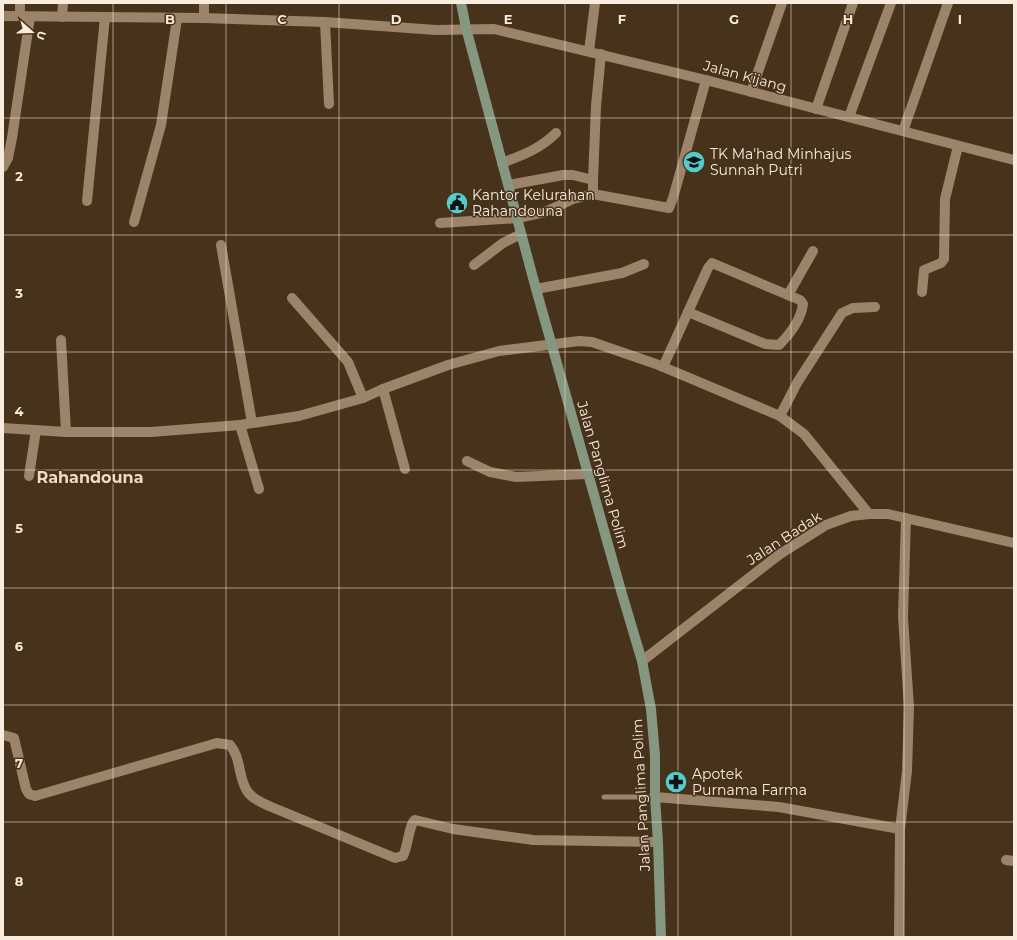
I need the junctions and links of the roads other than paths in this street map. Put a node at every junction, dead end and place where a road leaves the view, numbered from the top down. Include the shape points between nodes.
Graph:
1 (20, 3) edge
2 (63, 3) edge
3 (204, 3) edge
4 (461, 3) edge
5 (595, 3) edge
6 (782, 3) edge
7 (852, 3) edge
8 (891, 3) edge
9 (948, 3) edge
10 (3, 16) edge
11 (25, 16) junction
12 (62, 17) junction
13 (106, 17) junction
14 (204, 18) junction
15 (177, 19) junction
16 (325, 22) junction
17 (466, 28) junction
18 (589, 51) junction
19 (602, 54) junction
20 (706, 80) junction
21 (751, 92) junction
22 (329, 104) dead end
23 (816, 109) junction
24 (849, 117) junction
25 (903, 132) junction
26 (556, 134) dead end
27 (958, 146) junction
28 (1014, 160) edge
29 (502, 163) junction
30 (3, 167) edge
31 (593, 180) junction
32 (509, 185) junction
33 (594, 194) junction
34 (88, 201) dead end
35 (518, 218) junction
36 (134, 222) dead end
37 (440, 224) dead end
38 (521, 234) junction
39 (221, 245) dead end
40 (813, 251) dead end
41 (644, 264) dead end
42 (474, 265) dead end
43 (536, 289) junction
44 (922, 292) dead end
45 (788, 295) junction
46 (292, 298) dead end
47 (875, 307) dead end
48 (688, 312) junction
49 (61, 340) dead end
50 (552, 344) junction
51 (663, 367) junction
52 (383, 389) junction
53 (363, 398) junction
54 (780, 416) junction
55 (252, 423) junction
56 (240, 425) junction
57 (3, 428) edge
58 (36, 430) junction
59 (66, 432) junction
60 (467, 462) dead end
61 (405, 469) dead end
62 (588, 474) junction
63 (29, 476) dead end
64 (259, 489) dead end
65 (869, 514) junction
66 (906, 518) junction
67 (1014, 543) edge
68 (642, 661) junction
69 (3, 735) edge
70 (604, 797) dead end
71 (655, 797) junction
72 (900, 829) junction
73 (658, 842) junction
74 (661, 937) edge
75 (900, 937) edge

1 - 11 street
2 - 12 street
3 - 14 street
4 - 17 street, Jalan Panglima Polim
5 - 18 street
6 - 21 street
7 - 23 street
8 - 24 street
9 - 25 street
10 - 11 street, Jalan Kijang
11 - 12 street, Jalan Kijang
11 - 30 street via 12,138 8,158
12 - 13 street, Jalan Kijang
13 - 15 street, Jalan Kijang
13 - 34 street
14 - 15 street, Jalan Kijang
14 - 16 street, Jalan Kijang
15 - 36 street via 161,125
16 - 17 street, Jalan Kijang via 436,30
16 - 22 street
17 - 18 street, Jalan Kijang via 494,29
17 - 29 street, Jalan Panglima Polim
18 - 19 street, Jalan Kijang
19 - 20 street, Jalan Kijang
19 - 31 street via 596,106
20 - 21 street, Jalan Kijang
20 - 33 street via 671,206 665,208
21 - 23 street, Jalan Kijang
23 - 24 street, Jalan Kijang
24 - 25 street, Jalan Kijang
25 - 27 street, Jalan Kijang
26 - 29 street via 536,150
27 - 28 street, Jalan Kijang
27 - 44 street via 945,200 944,259 924,270
29 - 32 street, Jalan Panglima Polim
31 - 32 street via 568,175
31 - 33 street
32 - 35 street, Jalan Panglima Polim
33 - 35 street via 573,199 545,212
35 - 37 street
35 - 38 street, Jalan Panglima Polim
38 - 42 street via 503,243
38 - 43 street, Jalan Panglima Polim
39 - 55 street
40 - 45 street
41 - 43 street via 615,275
43 - 50 street, Jalan Panglima Polim
45 - 48 street via 712,263
45 - 48 street via 800,300 803,304 802,310 788,336 779,346 765,344
46 - 53 street via 348,362
47 - 54 street via 853,308 842,312 797,382
48 - 51 street
49 - 59 street
50 - 51 street via 592,342
50 - 52 street via 499,351 448,365
50 - 62 street, Jalan Panglima Polim
51 - 54 street
52 - 53 street
52 - 61 street
53 - 55 street via 299,416
54 - 65 street via 804,434
55 - 56 street
56 - 59 street via 151,432
56 - 64 street
57 - 58 street
58 - 59 street
58 - 63 street
60 - 62 street via 490,472 516,477
62 - 68 street, Jalan Panglima Polim
65 - 66 street, Jalan Badak via 888,514
65 - 68 street, Jalan Badak via 851,516 826,525 780,554
66 - 67 street, Jalan Badak
66 - 72 street via 903,617 909,707 907,771
68 - 71 street, Jalan Panglima Polim via 651,709
69 - 73 street via 14,738 26,789 29,794 35,796 217,743 230,745 236,752 246,790 254,798 394,858 403,856 412,824 416,820 453,829 533,840
70 - 71 lane
71 - 72 street via 779,807
71 - 73 street, Jalan Panglima Polim
72 - 75 street
73 - 74 street, Jalan Panglima Polim

